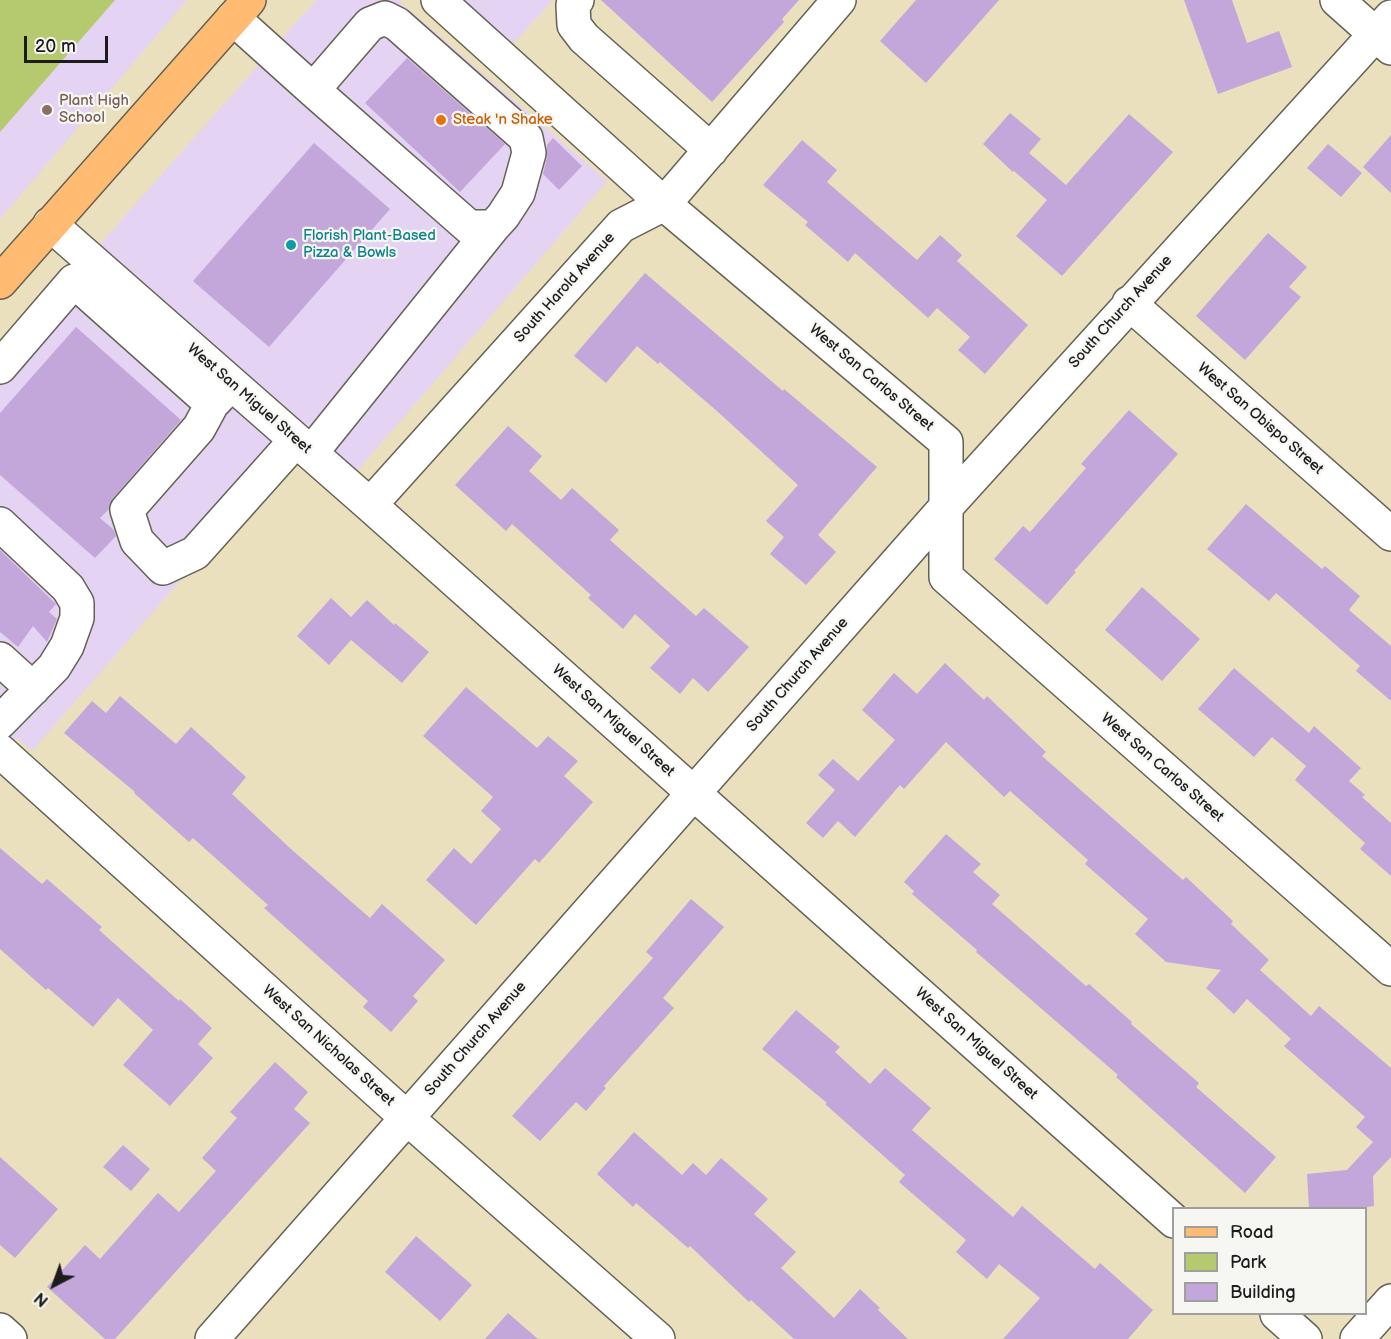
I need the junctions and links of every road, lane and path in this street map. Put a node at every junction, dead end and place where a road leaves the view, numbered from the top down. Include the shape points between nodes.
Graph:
1 (438, 0) edge
2 (577, 0) edge
3 (839, 0) edge
4 (1337, 0) edge
5 (241, 9) edge
6 (1386, 33) edge
7 (314, 90) junction
8 (555, 106) junction
9 (526, 138) junction
10 (711, 150) junction
11 (664, 204) junction
12 (50, 224) junction
13 (492, 227) junction
14 (0, 282) edge
15 (1130, 303) junction
16 (0, 367) edge
17 (222, 394) junction
18 (303, 446) junction
19 (370, 505) junction
20 (946, 507) junction
21 (0, 524) edge
22 (1391, 534) edge
23 (0, 659) edge
24 (33, 689) junction
25 (0, 722) edge
26 (0, 751) edge
27 (694, 793) junction
28 (1391, 969) edge
29 (407, 1118) junction
30 (1172, 1220) edge
31 (1391, 1300) edge
32 (1278, 1315) edge
33 (0, 1330) edge
34 (10, 1339) edge
35 (212, 1339) edge
36 (658, 1339) edge
37 (1305, 1339) edge
38 (1357, 1339) edge

1 - 8 street, West San Carlos Street
2 - 10 street via 573,5 574,25 584,38
3 - 10 street, South Harold Avenue
4 - 6 street
5 - 7 street
5 - 12 main road
6 - 15 street, South Church Avenue
7 - 9 street via 370,24 385,18 397,24
7 - 13 street via 469,227
8 - 9 street
8 - 11 street, West San Carlos Street
9 - 13 street via 529,153 518,193
10 - 11 street, South Harold Avenue
11 - 19 street, South Harold Avenue via 621,225
11 - 20 street, West San Carlos Street via 946,442
12 - 14 main road
12 - 17 street, West San Miguel Street
13 - 18 street
15 - 20 street, South Church Avenue
15 - 22 street, West San Obispo Street
16 - 17 street via 74,281
17 - 18 street, West San Miguel Street
17 - 18 street via 199,428 127,510 137,542 163,568 195,553
18 - 19 street, West San Miguel Street
19 - 27 street, West San Miguel Street
20 - 27 street, South Church Avenue
20 - 28 street, West San Carlos Street via 946,577
21 - 24 street via 68,588 77,603 77,618 67,646
23 - 24 street
24 - 25 street
26 - 29 street, West San Nicholas Street
27 - 29 street, South Church Avenue
27 - 30 street, West San Miguel Street
29 - 35 street, South Church Avenue
29 - 36 street, West San Nicholas Street
31 - 38 street
32 - 37 street
33 - 34 street

